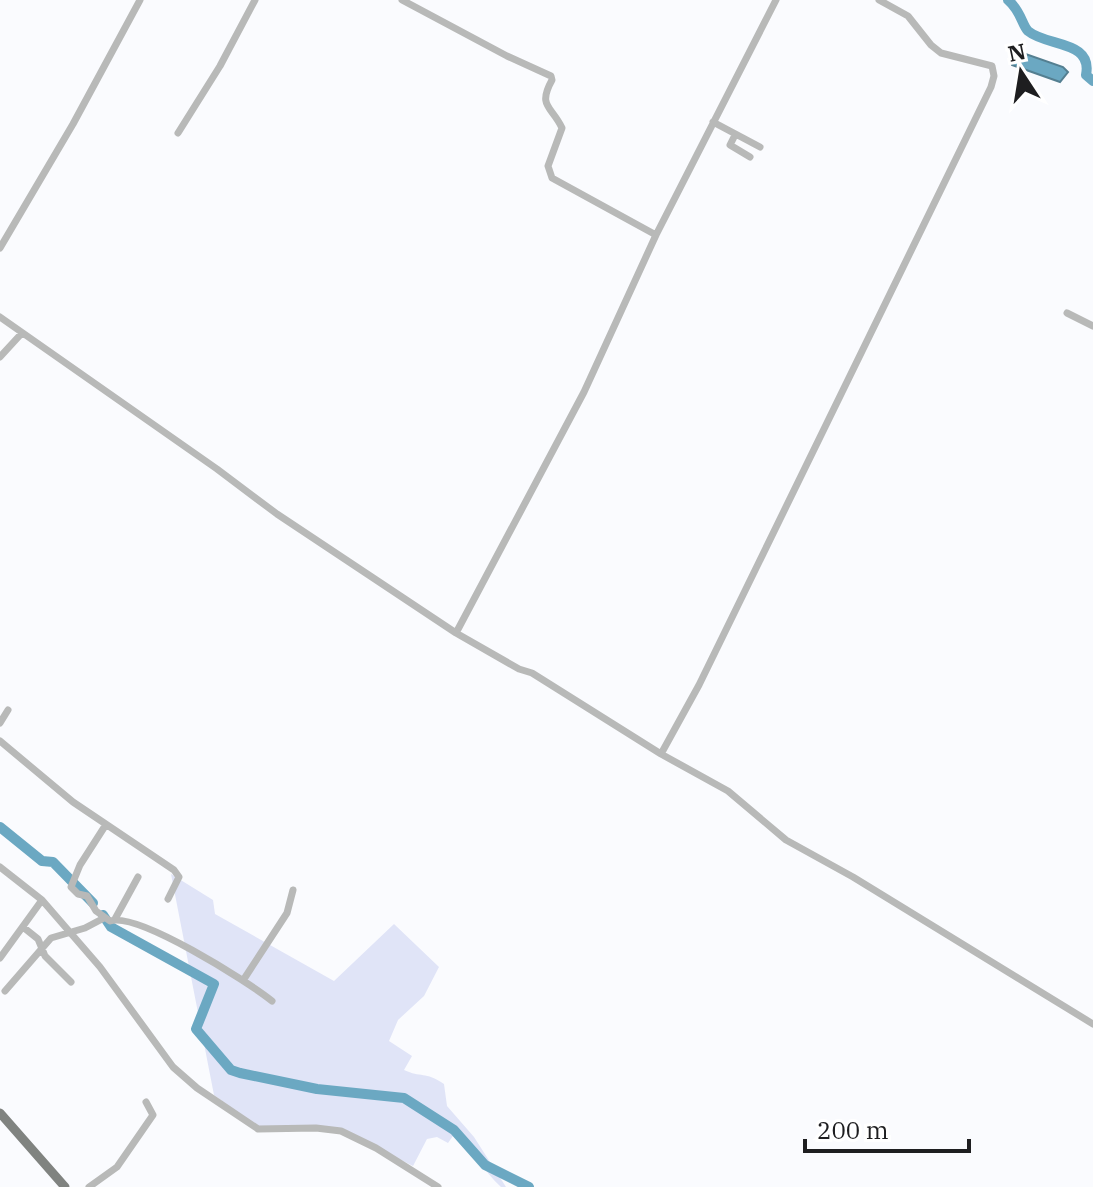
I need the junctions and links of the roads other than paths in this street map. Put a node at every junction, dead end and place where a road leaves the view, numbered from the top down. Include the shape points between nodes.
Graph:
1 (140, 0) edge
2 (255, 0) edge
3 (402, 0) edge
4 (775, 0) edge
5 (879, 0) edge
6 (713, 122) junction
7 (178, 133) dead end
8 (735, 135) junction
9 (760, 147) dead end
10 (750, 157) dead end
11 (656, 235) junction
12 (0, 248) edge
13 (1067, 313) dead end
14 (0, 317) edge
15 (1093, 326) edge
16 (22, 333) junction
17 (0, 357) edge
18 (456, 633) junction
19 (8, 710) dead end
20 (0, 723) edge
21 (0, 741) edge
22 (661, 754) junction
23 (105, 826) junction
24 (0, 867) edge
25 (138, 877) dead end
26 (293, 890) dead end
27 (168, 899) dead end
28 (42, 900) junction
29 (109, 920) junction
30 (23, 927) junction
31 (69, 932) junction
32 (40, 948) junction
33 (0, 958) edge
34 (244, 979) junction
35 (71, 982) dead end
36 (5, 991) dead end
37 (272, 1001) dead end
38 (1093, 1024) edge
39 (146, 1102) dead end
40 (0, 1113) edge
41 (65, 1187) edge
42 (89, 1187) edge
43 (438, 1187) edge

1 - 12 street
2 - 7 street
3 - 11 street via 551,76 544,101 562,128 548,166 552,178
4 - 6 street
5 - 22 street via 908,16 941,53 992,66 991,87
6 - 8 street
6 - 11 street
8 - 9 street
8 - 10 street via 730,145
11 - 18 street via 584,392
13 - 15 street
14 - 16 street
16 - 17 street
16 - 18 street
18 - 22 street via 532,673
19 - 20 street
21 - 23 street
22 - 38 street via 728,791 786,840
23 - 27 street via 174,870 179,877
23 - 29 street via 71,887
24 - 28 street
25 - 29 street
26 - 34 street via 287,913
28 - 30 street
28 - 31 street
29 - 31 street
29 - 34 street via 133,923
30 - 32 street via 38,939
30 - 33 street
31 - 32 street
31 - 43 street via 173,1067 197,1088 258,1129 341,1131
32 - 35 street
32 - 36 street
34 - 37 street
39 - 42 street via 153,1115 146,1127 117,1167
40 - 41 main road

